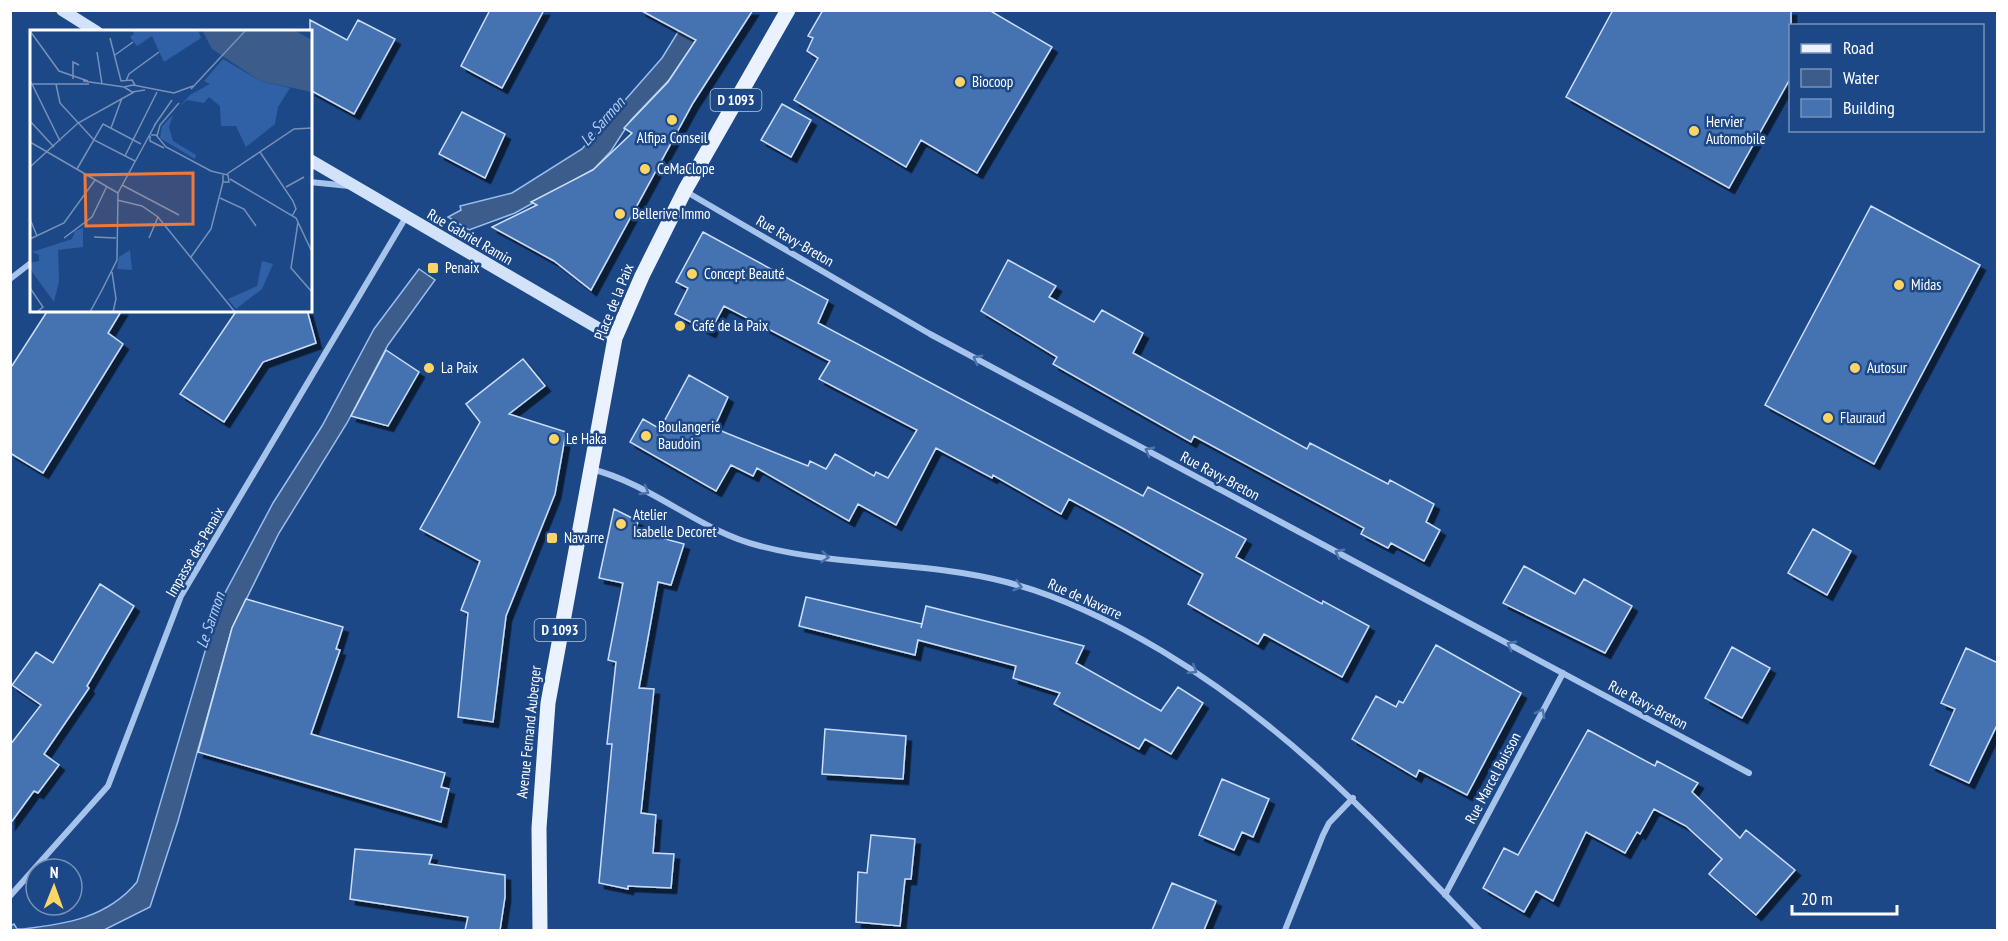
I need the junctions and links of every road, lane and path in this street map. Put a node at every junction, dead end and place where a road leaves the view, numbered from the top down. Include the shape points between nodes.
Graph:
1 (62, 10) edge
2 (788, 10) edge
3 (94, 30) edge
4 (312, 161) edge
5 (312, 182) edge
6 (357, 188) junction
7 (685, 190) junction
8 (406, 217) junction
9 (30, 264) edge
10 (10, 279) edge
11 (615, 339) junction
12 (591, 469) junction
13 (1563, 673) junction
14 (1749, 773) dead end
15 (1353, 798) junction
16 (1445, 895) junction
17 (10, 896) edge
18 (540, 930) edge
19 (1285, 930) edge
20 (1479, 930) edge

1 - 3 street
2 - 7 main road, D 1093
4 - 6 street, Rue Gabriel Ramin
5 - 6 street
6 - 8 street, Rue Gabriel Ramin
7 - 11 main road, Place de la Paix / D 1093
13 -> 7 street, Rue Ravy-Breton via 930,334
8 - 11 street, Rue Gabriel Ramin
8 - 17 street, Impasse des Penaix via 181,596 108,786
9 - 10 street
11 - 12 main road, Place de la Paix / D 1093
12 -> 15 street, Rue de Navarre via 618,477 711,528 758,546 985,577 1062,600 1105,619 1198,672 1287,738
12 - 18 main road, Avenue Fernand Auberger / D 1093 via 547,714 539,828
13 - 14 street, Rue Ravy-Breton
16 -> 13 street, Rue Marcel Buisson
15 - 16 street, Rue de Navarre
15 - 19 street via 1323,835
16 - 20 street, Rue de Navarre

